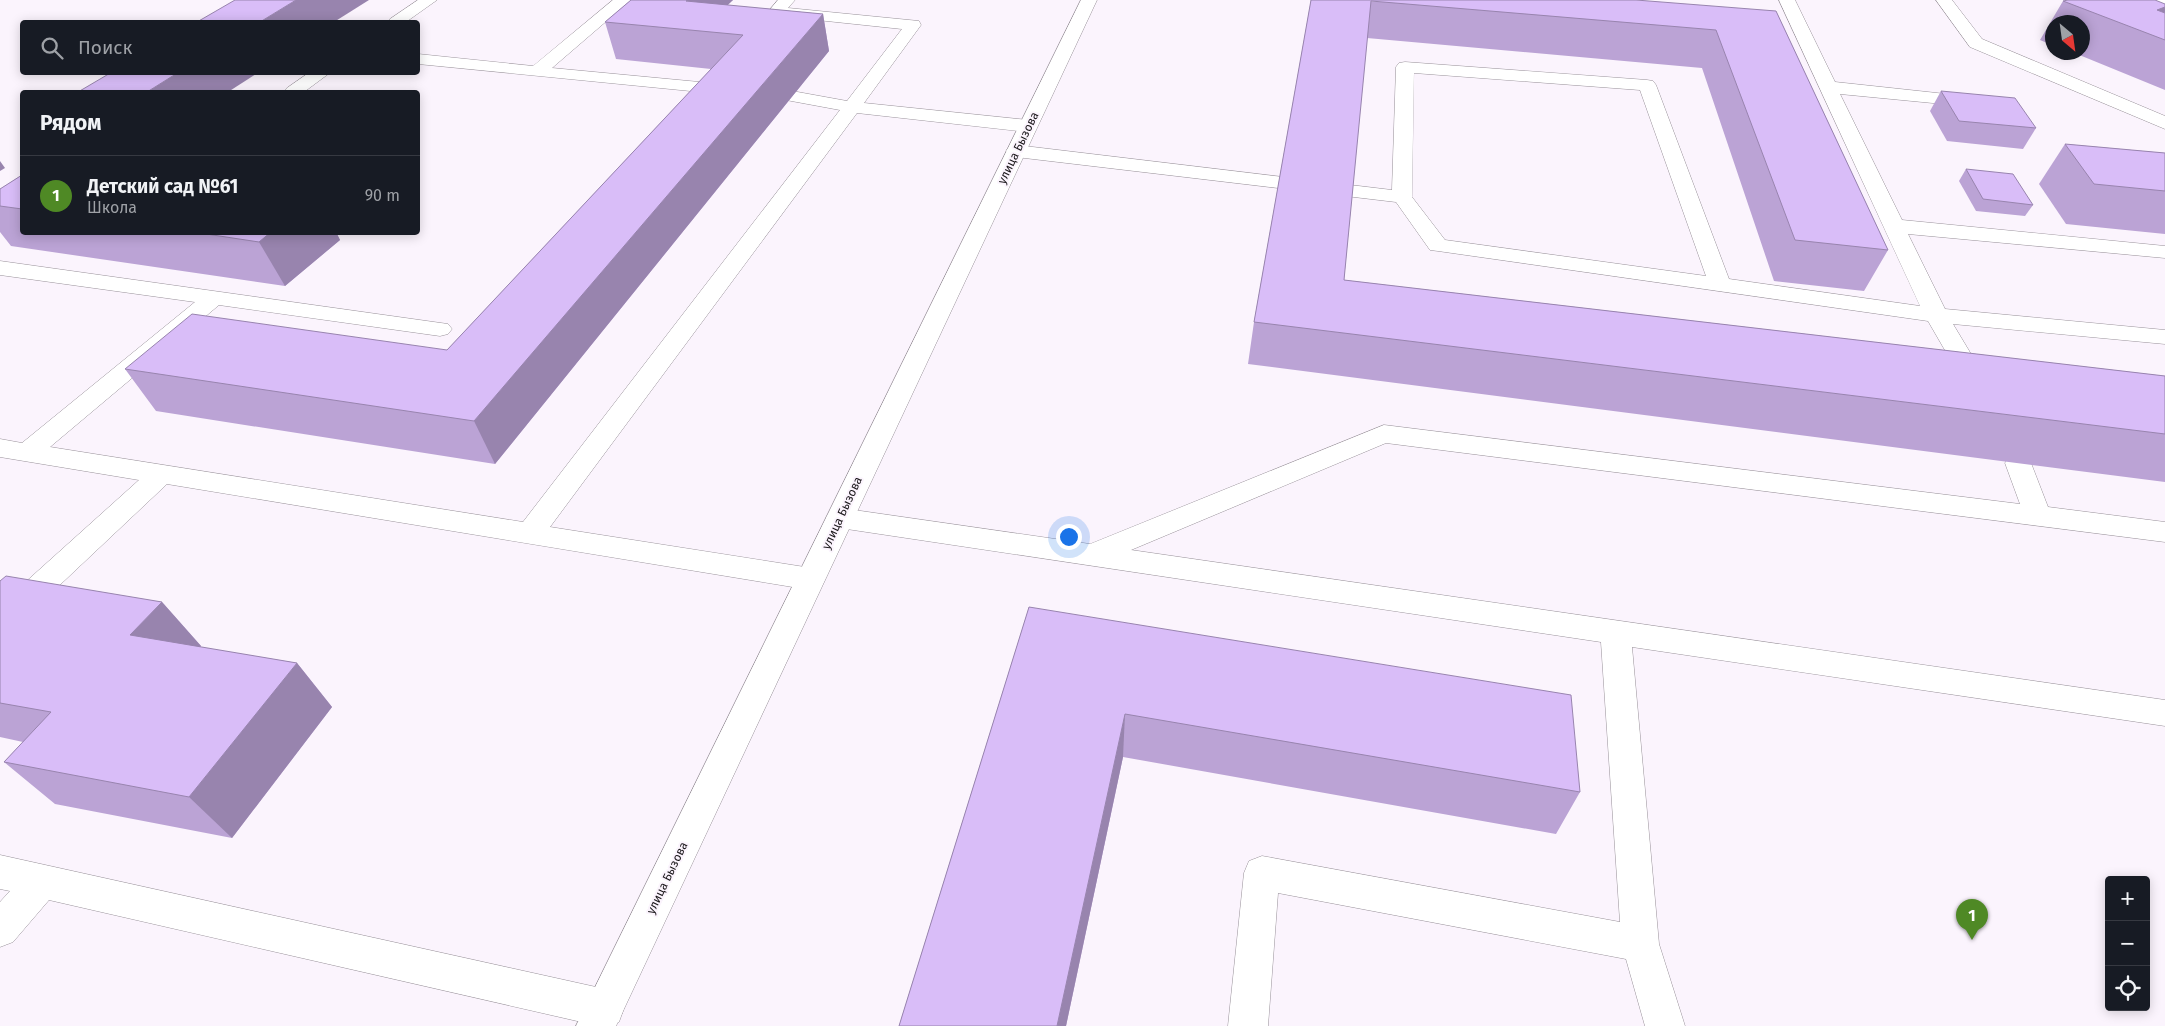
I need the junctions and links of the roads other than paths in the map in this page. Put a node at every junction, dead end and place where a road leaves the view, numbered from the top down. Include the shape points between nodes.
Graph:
1 (429, 0) edge
2 (623, 0) edge
3 (787, 0) edge
4 (1089, 0) edge
5 (1787, 0) edge
6 (1944, 0) edge
7 (2143, 0) edge
8 (2165, 2) edge
9 (399, 20) edge
10 (420, 59) edge
11 (537, 72) junction
12 (318, 75) edge
13 (1828, 87) junction
14 (296, 90) edge
15 (735, 90) edge
16 (792, 96) edge
17 (1991, 104) edge
18 (852, 107) junction
19 (2165, 123) edge
20 (1028, 126) junction
21 (1016, 151) junction
22 (1402, 197) junction
23 (1894, 226) junction
24 (2165, 252) edge
25 (0, 268) edge
26 (1720, 284) junction
27 (214, 298) junction
28 (1936, 315) junction
29 (440, 328) dead end
30 (2165, 338) edge
31 (1988, 402) edge
32 (0, 448) edge
33 (27, 452) junction
34 (2018, 463) edge
35 (162, 474) junction
36 (2038, 516) junction
37 (840, 518) junction
38 (2165, 532) edge
39 (530, 533) junction
40 (1090, 556) junction
41 (811, 579) junction
42 (0, 623) edge
43 (1616, 634) junction
44 (2165, 713) edge
45 (0, 872) edge
46 (42, 882) junction
47 (0, 930) edge
48 (1640, 944) junction
49 (601, 1017) edge
50 (1248, 1026) edge
51 (1665, 1026) edge

1 - 9 street
2 - 11 street
3 - 18 street via 776,12 913,25
4 - 20 street, улица Бызова
5 - 13 street
6 - 19 street via 1976,43
7 - 8 street
10 - 11 street
11 - 15 street
12 - 14 street
13 - 17 street
13 - 23 street
16 - 18 street
18 - 20 street
18 - 39 street
20 - 21 street, улица Бызова
21 - 22 street
21 - 37 street, улица Бызова
22 - 26 street via 1438,244
22 - 26 street via 1404,67 1647,85
23 - 24 street
23 - 28 street
25 - 27 street
26 - 28 street
27 - 29 street
27 - 33 street
28 - 30 street
28 - 31 street
32 - 33 street
33 - 35 street
34 - 36 street
35 - 39 street
35 - 42 street
36 - 38 street
36 - 40 street via 1384,434
37 - 40 street
37 - 41 street, улица Бызова
39 - 41 street
40 - 43 street
41 - 49 street, улица Бызова
43 - 44 street
43 - 48 street
45 - 46 street
46 - 47 street
46 - 49 street
48 - 50 street via 1262,874
48 - 51 street

